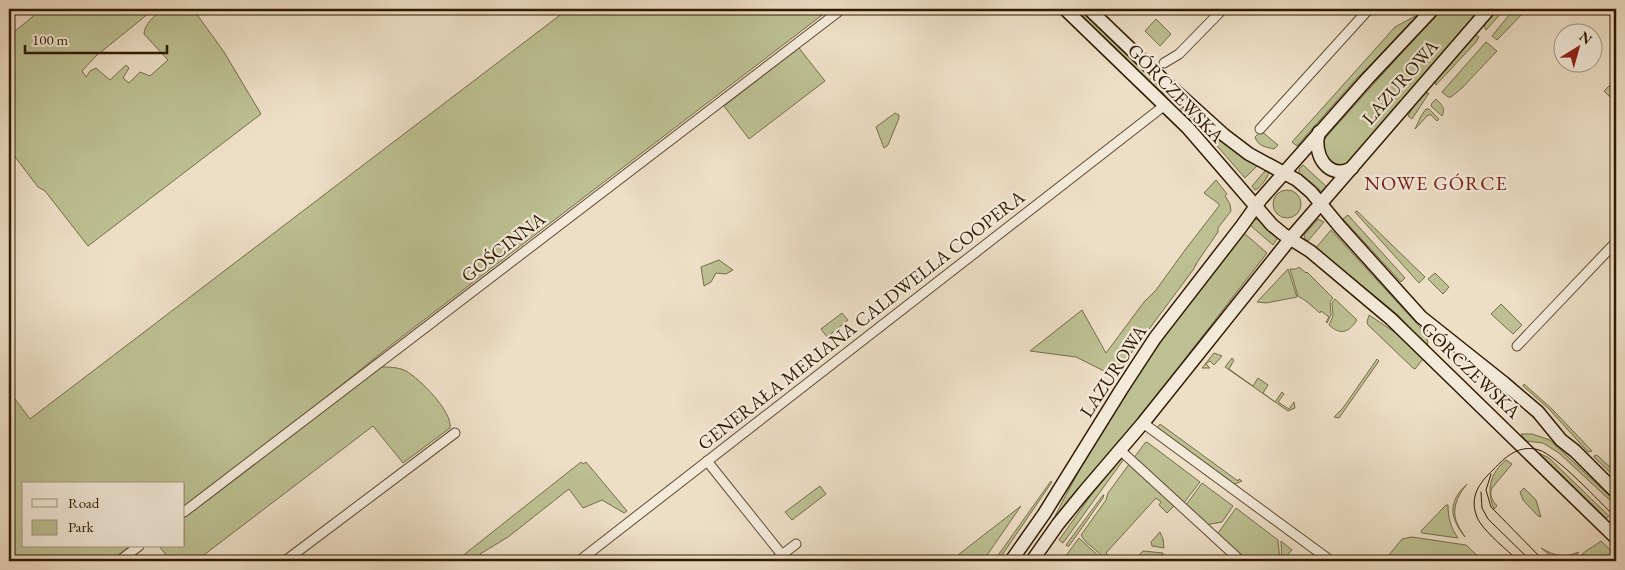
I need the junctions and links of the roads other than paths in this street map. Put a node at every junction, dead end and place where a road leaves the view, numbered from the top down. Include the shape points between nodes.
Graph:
1 (842, 9) edge
2 (1065, 9) edge
3 (1089, 9) edge
4 (1222, 9) edge
5 (1369, 9) edge
6 (1433, 9) edge
7 (1489, 9) edge
8 (1164, 63) dead end
9 (1164, 105) junction
10 (1260, 128) dead end
11 (1320, 132) junction
12 (1352, 168) junction
13 (1284, 172) junction
14 (1321, 204) junction
15 (1255, 207) junction
16 (1290, 239) junction
17 (1616, 242) edge
18 (1517, 346) dead end
19 (1143, 423) junction
20 (455, 433) dead end
21 (1120, 450) junction
22 (707, 461) junction
23 (1616, 492) edge
24 (185, 511) edge
25 (1616, 538) edge
26 (796, 544) dead end
27 (136, 548) edge
28 (785, 558) edge
29 (119, 561) edge
30 (285, 561) edge
31 (579, 561) edge
32 (774, 561) edge
33 (1011, 561) edge
34 (1032, 561) edge
35 (1241, 561) edge
36 (1331, 561) edge

1 - 24 street, GOŚCINNA
2 - 9 main road, GÓRCZEWSKA
3 - 13 main road, GÓRCZEWSKA via 1224,135 1249,154
4 - 8 street via 1180,54
5 - 10 street
6 - 11 main road, LAZUROWA
7 - 12 main road, LAZUROWA
9 - 15 main road, GÓRCZEWSKA via 1188,128
9 - 22 street, GENERAŁA MERIANA CALDWELLA COOPERA
11 - 12 main road via 1318,151 1323,162 1336,171
11 - 13 main road, LAZUROWA
12 - 14 main road, LAZUROWA
13 - 14 main road, GÓRCZEWSKA via 1311,192
13 - 15 main road, LAZUROWA
14 - 16 main road, LAZUROWA
14 - 23 main road, GÓRCZEWSKA via 1421,317 1538,412 1561,440
15 - 16 main road, GÓRCZEWSKA
15 - 33 main road, LAZUROWA via 1155,338
16 - 19 main road
16 - 25 main road, GÓRCZEWSKA via 1310,251 1391,319
17 - 18 street
19 - 21 main road
19 - 36 street
20 - 30 street
21 - 34 main road via 1058,524
21 - 35 street
22 - 28 street
22 - 31 street, GENERAŁA MERIANA CALDWELLA COOPERA
26 - 28 street
27 - 29 street
28 - 32 street

